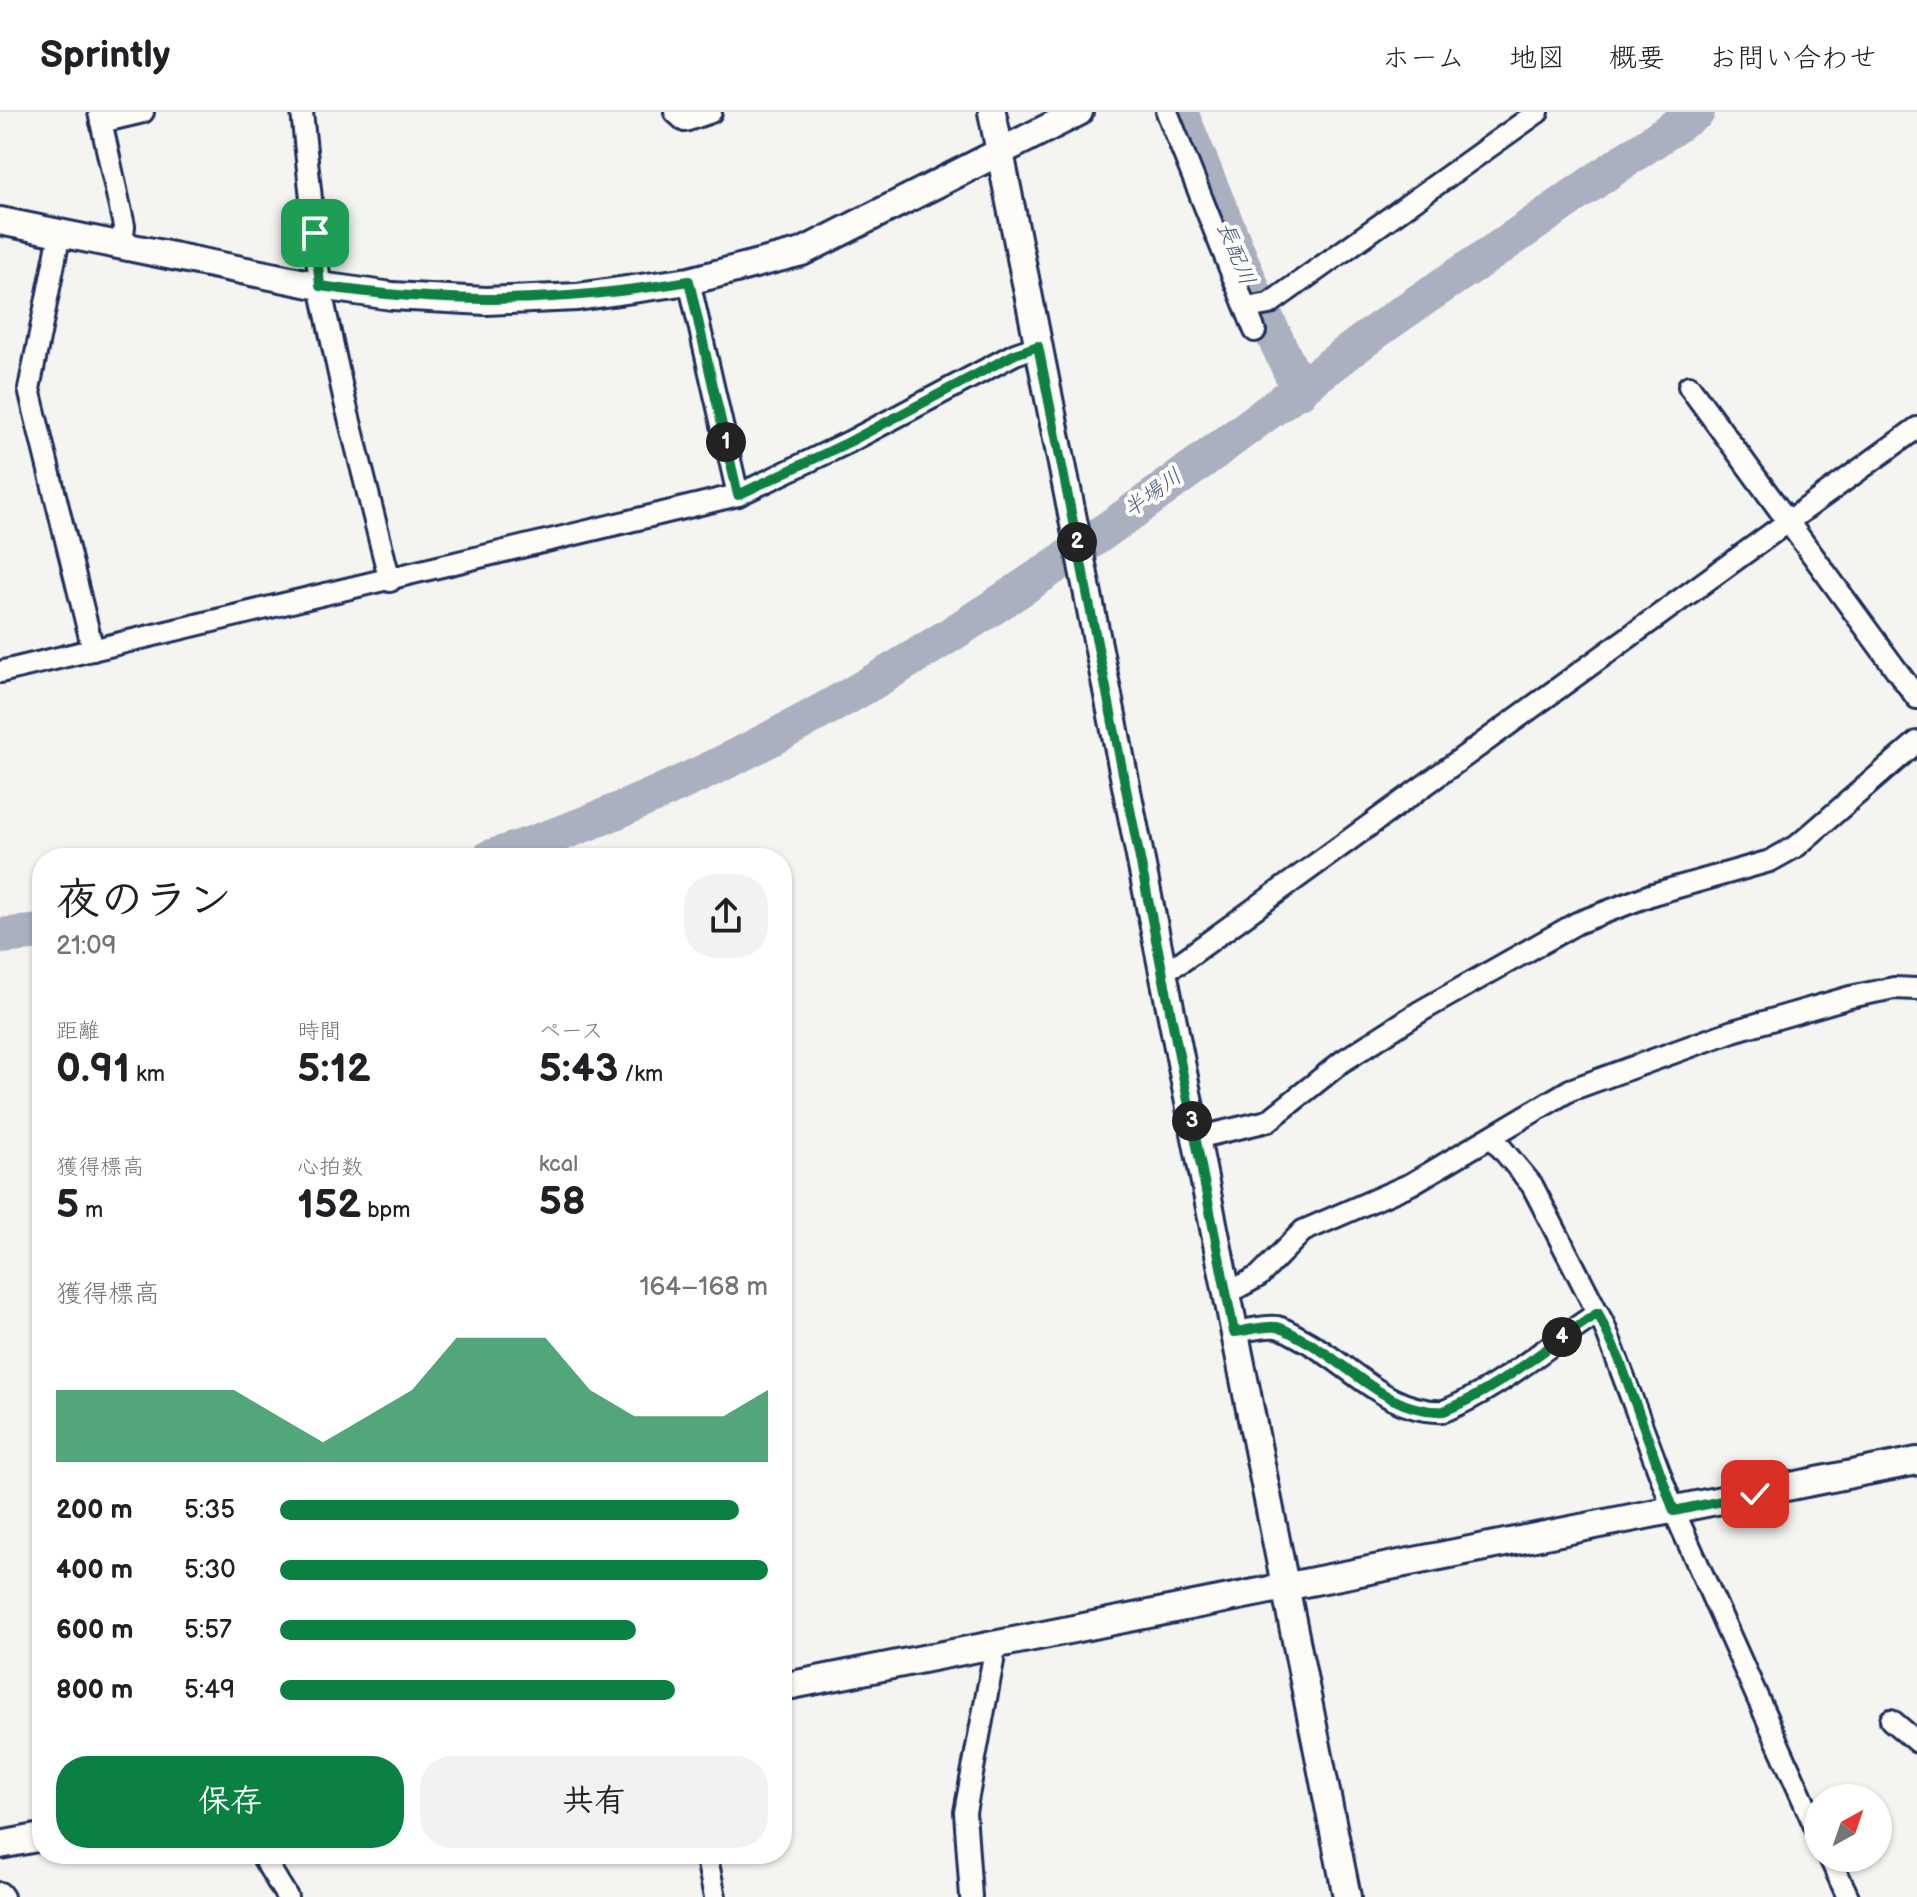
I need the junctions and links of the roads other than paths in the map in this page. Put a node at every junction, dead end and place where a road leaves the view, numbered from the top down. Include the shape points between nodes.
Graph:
1 (143, 112) edge
2 (302, 112) edge
3 (675, 112) edge
4 (711, 112) edge
5 (992, 112) edge
6 (1079, 112) edge
7 (1167, 112) edge
8 (1538, 112) edge
9 (100, 117) edge
10 (1000, 154) junction
11 (0, 221) edge
12 (60, 233) junction
13 (122, 246) junction
14 (689, 281) junction
15 (320, 286) junction
16 (1256, 307) junction
17 (1255, 331) dead end
18 (1038, 346) junction
19 (1689, 386) dead end
20 (1917, 428) edge
21 (738, 495) junction
22 (1788, 521) junction
23 (390, 581) junction
24 (93, 650) junction
25 (0, 672) edge
26 (1917, 698) edge
27 (1917, 742) edge
28 (1163, 970) junction
29 (1917, 989) edge
30 (1196, 1138) junction
31 (1493, 1138) junction
32 (1226, 1294) junction
33 (1598, 1313) junction
34 (1234, 1332) junction
35 (1917, 1461) edge
36 (1674, 1511) junction
37 (1285, 1587) junction
38 (990, 1645) junction
39 (792, 1685) edge
40 (1891, 1720) dead end
41 (1917, 1742) edge
42 (1804, 1802) edge
43 (32, 1839) edge
44 (0, 1845) edge
45 (267, 1864) edge
46 (708, 1864) edge
47 (1836, 1872) edge
48 (287, 1897) edge
49 (715, 1897) edge
50 (971, 1897) edge
51 (1347, 1897) edge
52 (1848, 1897) edge

1 - 9 street
2 - 15 street
3 - 4 street via 685,121
5 - 10 street
6 - 10 street
7 - 16 street
8 - 16 street
9 - 13 street via 124,226
10 - 14 street via 823,243
10 - 18 street
11 - 12 street
12 - 13 street
12 - 24 street via 29,389
13 - 15 street
14 - 15 street via 577,297 486,301
14 - 21 street
15 - 23 street
16 - 17 street
18 - 21 street
18 - 28 street
19 - 22 street
20 - 22 street
21 - 23 street
22 - 26 street
22 - 28 street via 1181,962
23 - 24 street
24 - 25 street
27 - 30 street via 1797,846 1770,861 1653,894 1577,923 1421,1011 1343,1061 1268,1121
28 - 30 street
29 - 31 street via 1869,991 1733,1031 1570,1090
30 - 32 street
31 - 32 street via 1411,1184 1303,1231 1259,1276
31 - 33 street via 1532,1185
32 - 34 street
33 - 34 street via 1531,1363 1444,1411 1429,1412 1391,1400 1332,1355 1287,1331 1275,1327
33 - 36 street
34 - 37 street
35 - 36 street
36 - 37 street
36 - 42 street
37 - 38 street
37 - 51 street
38 - 39 street
38 - 50 street via 993,1661 965,1812
40 - 41 street
43 - 44 street
45 - 48 street
46 - 49 street
47 - 52 street

